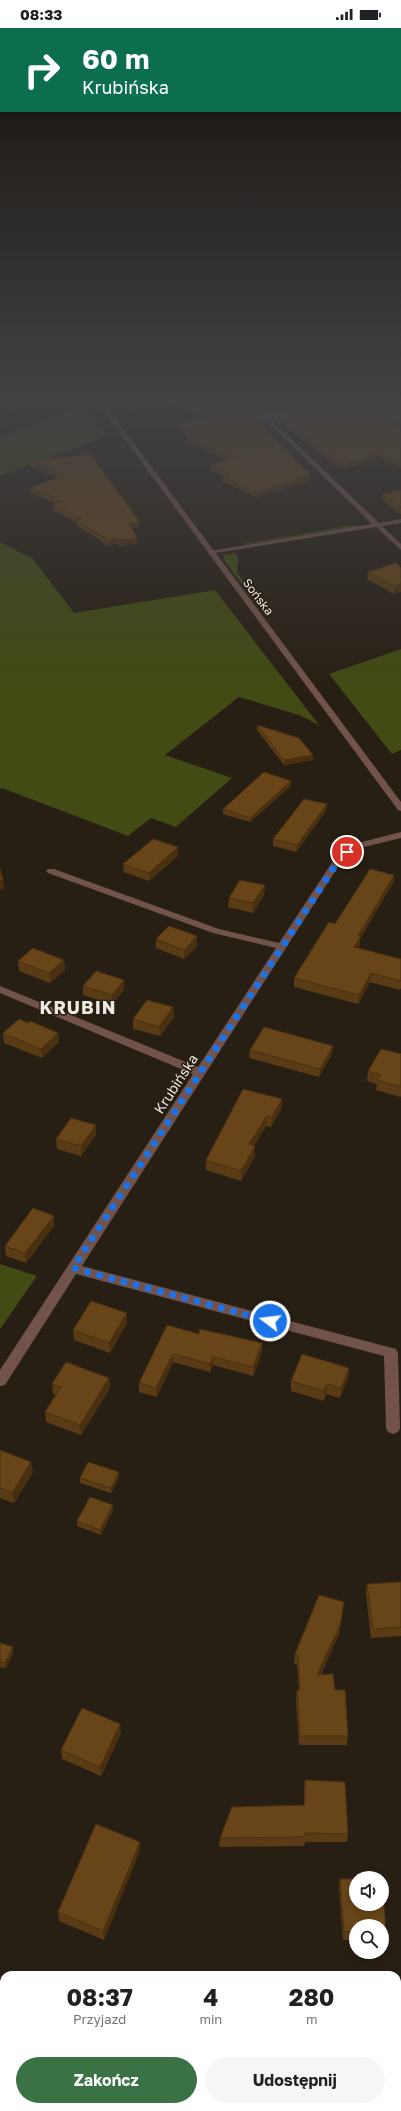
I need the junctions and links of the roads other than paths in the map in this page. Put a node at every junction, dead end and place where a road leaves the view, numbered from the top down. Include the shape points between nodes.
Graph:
1 (169, 496) edge
2 (348, 496) edge
3 (401, 521) edge
4 (378, 525) junction
5 (401, 548) edge
6 (211, 553) junction
7 (401, 808) edge
8 (401, 835) edge
9 (51, 871) dead end
10 (282, 947) junction
11 (0, 989) edge
12 (201, 1073) junction
13 (73, 1268) junction
14 (0, 1381) edge
15 (393, 1428) dead end

1 - 6 street, Sońska
2 - 4 street
3 - 4 street
4 - 5 street
4 - 6 street
6 - 7 street, Sońska
8 - 10 street, Krubińska via 357,846 338,860
9 - 10 street via 216,930
10 - 12 street, Krubińska
11 - 12 street
12 - 13 street, Krubińska
13 - 14 street, Krubińska
13 - 15 street via 391,1353

